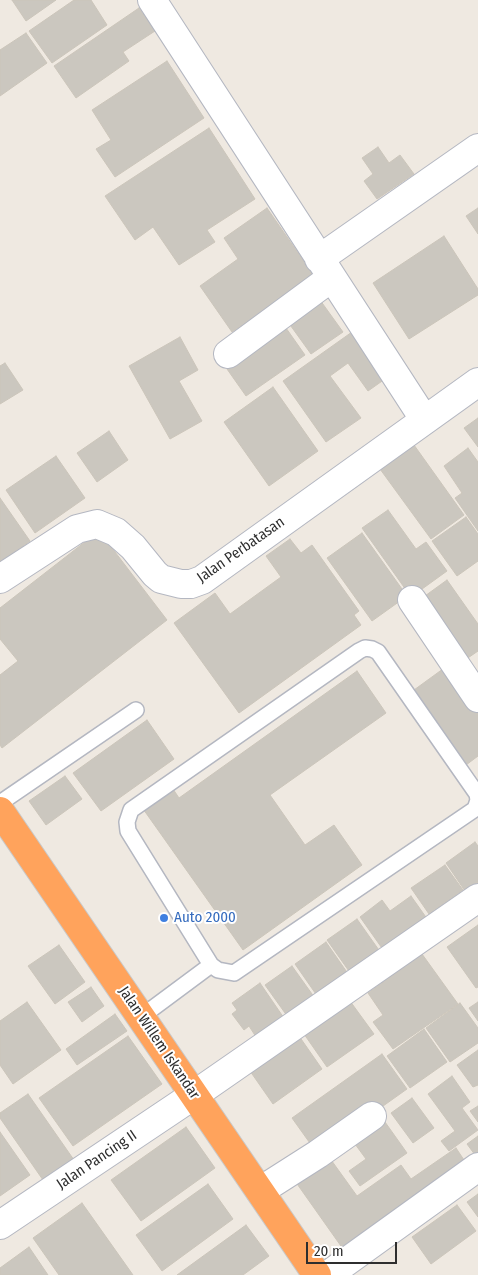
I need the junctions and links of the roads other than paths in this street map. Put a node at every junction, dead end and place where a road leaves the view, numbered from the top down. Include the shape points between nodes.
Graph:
1 (152, 0) edge
2 (478, 148) edge
3 (325, 268) junction
4 (228, 354) dead end
5 (478, 382) edge
6 (424, 419) junction
7 (0, 579) edge
8 (412, 600) dead end
9 (478, 698) edge
10 (136, 710) dead end
11 (478, 800) edge
12 (0, 803) edge
13 (0, 811) edge
14 (478, 898) edge
15 (211, 965) junction
16 (141, 1017) junction
17 (194, 1095) junction
18 (372, 1116) dead end
19 (478, 1167) edge
20 (260, 1191) junction
21 (0, 1225) edge
22 (317, 1275) edge
23 (328, 1275) edge

1 - 3 street
2 - 3 street
3 - 4 street
3 - 6 street
5 - 6 street, Jalan Perbatasan
6 - 7 street, Jalan Perbatasan via 202,580 181,584 161,579 116,532 96,524 77,529
8 - 9 street
10 - 12 lane
11 - 15 lane via 475,809 240,970 225,973
11 - 15 lane via 477,794 378,652 359,650 131,810 128,816 128,831
13 - 16 highway, Jalan Willem Iskandar
14 - 17 street, Jalan Pancing II
15 - 16 lane
16 - 17 highway, Jalan Willem Iskandar
17 - 20 highway, Jalan Willem Iskandar
17 - 21 street, Jalan Pancing II
18 - 20 street
19 - 23 street
20 - 22 highway, Jalan Willem Iskandar

